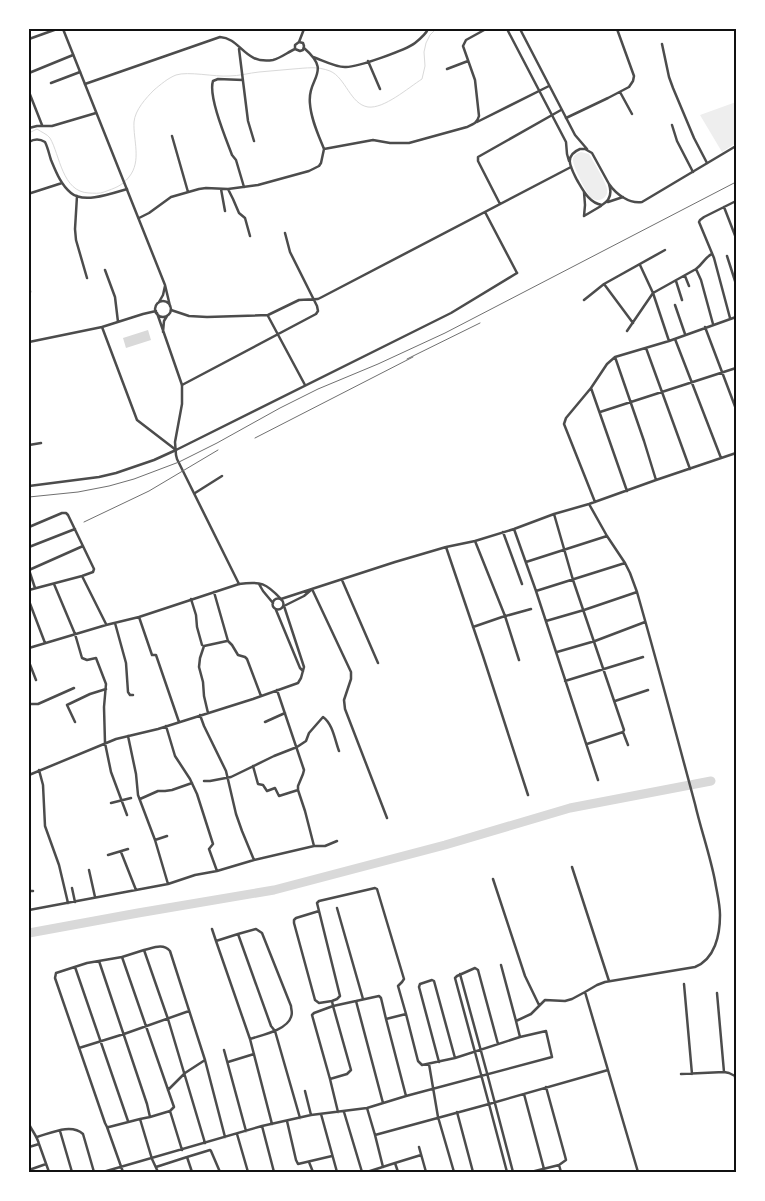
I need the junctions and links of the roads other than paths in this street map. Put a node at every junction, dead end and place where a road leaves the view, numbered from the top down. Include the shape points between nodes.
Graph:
1 (57, 29) edge
2 (63, 29) edge
3 (304, 29) edge
4 (428, 29) edge
5 (486, 29) edge
6 (507, 29) edge
7 (520, 29) edge
8 (617, 29) edge
9 (29, 39) edge
10 (299, 42) junction
11 (662, 44) dead end
12 (239, 48) junction
13 (304, 48) junction
14 (295, 49) junction
15 (73, 55) junction
16 (313, 57) junction
17 (368, 61) junction
18 (468, 61) junction
19 (447, 69) dead end
20 (80, 72) junction
21 (29, 73) edge
22 (243, 78) junction
23 (51, 83) dead end
24 (85, 84) junction
25 (550, 86) junction
26 (380, 89) dead end
27 (540, 91) junction
28 (29, 92) edge
29 (620, 92) junction
30 (561, 110) junction
31 (96, 113) junction
32 (632, 114) dead end
33 (553, 115) junction
34 (566, 118) junction
35 (477, 122) junction
36 (672, 125) dead end
37 (42, 126) junction
38 (29, 128) edge
39 (172, 136) dead end
40 (254, 141) dead end
41 (29, 142) edge
42 (736, 146) edge
43 (324, 149) junction
44 (589, 150) junction
45 (569, 162) junction
46 (707, 163) junction
47 (570, 167) junction
48 (693, 172) junction
49 (62, 183) junction
50 (609, 184) junction
51 (244, 187) junction
52 (126, 188) junction
53 (221, 189) junction
54 (228, 189) junction
55 (188, 192) junction
56 (584, 192) junction
57 (31, 193) dead end
58 (77, 196) junction
59 (622, 197) junction
60 (736, 201) edge
61 (608, 202) junction
62 (500, 204) junction
63 (602, 206) junction
64 (724, 208) junction
65 (225, 211) dead end
66 (485, 212) junction
67 (139, 218) junction
68 (285, 233) dead end
69 (250, 236) dead end
70 (736, 238) edge
71 (665, 250) dead end
72 (712, 254) junction
73 (727, 256) dead end
74 (640, 265) junction
75 (696, 269) junction
76 (105, 270) dead end
77 (685, 276) junction
78 (87, 278) dead end
79 (676, 281) junction
80 (604, 284) junction
81 (736, 284) edge
82 (165, 285) junction
83 (29, 286) edge
84 (689, 286) dead end
85 (30, 292) dead end
86 (654, 293) junction
87 (313, 299) junction
88 (584, 300) dead end
89 (682, 300) dead end
90 (159, 302) junction
91 (675, 305) dead end
92 (170, 306) junction
93 (170, 311) junction
94 (156, 312) junction
95 (268, 315) junction
96 (736, 317) edge
97 (730, 318) junction
98 (118, 322) junction
99 (633, 323) junction
100 (713, 324) junction
101 (102, 327) junction
102 (705, 327) junction
103 (627, 331) dead end
104 (163, 333) junction
105 (685, 334) junction
106 (278, 335) junction
107 (675, 339) junction
108 (670, 341) junction
109 (29, 342) edge
110 (646, 348) junction
111 (615, 357) junction
112 (736, 368) edge
113 (722, 372) junction
114 (692, 382) junction
115 (305, 385) junction
116 (182, 386) junction
117 (591, 388) junction
118 (663, 392) junction
119 (631, 402) junction
120 (736, 408) edge
121 (600, 412) junction
122 (41, 442) dead end
123 (29, 445) edge
124 (176, 450) junction
125 (736, 453) edge
126 (721, 458) junction
127 (690, 469) junction
128 (222, 476) dead end
129 (656, 480) junction
130 (29, 486) edge
131 (627, 491) junction
132 (195, 493) junction
133 (595, 502) junction
134 (589, 504) junction
135 (554, 514) junction
136 (29, 527) edge
137 (75, 529) junction
138 (514, 529) junction
139 (503, 532) junction
140 (607, 536) junction
141 (475, 541) junction
142 (83, 546) junction
143 (29, 547) edge
144 (446, 547) junction
145 (565, 550) junction
146 (526, 562) junction
147 (625, 563) junction
148 (29, 570) edge
149 (82, 576) junction
150 (342, 580) junction
151 (573, 580) junction
152 (54, 584) junction
153 (239, 584) junction
154 (259, 584) junction
155 (522, 584) dead end
156 (35, 588) junction
157 (312, 589) junction
158 (29, 590) edge
159 (536, 591) junction
160 (214, 592) junction
161 (637, 592) junction
162 (191, 599) junction
163 (281, 599) junction
164 (29, 601) edge
165 (273, 602) junction
166 (284, 606) junction
167 (531, 609) dead end
168 (276, 610) junction
169 (584, 610) junction
170 (505, 616) junction
171 (139, 617) junction
172 (546, 621) junction
173 (645, 622) junction
174 (115, 623) junction
175 (106, 625) junction
176 (474, 627) junction
177 (75, 634) junction
178 (228, 640) junction
179 (595, 641) junction
180 (46, 643) junction
181 (204, 646) junction
182 (29, 648) edge
183 (556, 652) junction
184 (643, 657) dead end
185 (519, 660) dead end
186 (29, 662) edge
187 (378, 663) dead end
188 (604, 669) junction
189 (303, 671) junction
190 (36, 680) dead end
191 (565, 681) junction
192 (74, 688) dead end
193 (106, 689) junction
194 (277, 690) junction
195 (648, 690) dead end
196 (133, 695) dead end
197 (261, 696) junction
198 (615, 701) junction
199 (29, 704) edge
200 (208, 713) junction
201 (285, 713) junction
202 (200, 715) junction
203 (75, 722) dead end
204 (179, 722) junction
205 (265, 722) dead end
206 (166, 726) junction
207 (623, 732) junction
208 (128, 736) junction
209 (105, 743) junction
210 (587, 744) junction
211 (628, 745) dead end
212 (297, 748) junction
213 (339, 751) dead end
214 (253, 766) junction
215 (39, 770) junction
216 (29, 774) edge
217 (228, 778) junction
218 (598, 780) dead end
219 (204, 781) dead end
220 (192, 783) junction
221 (298, 790) junction
222 (528, 795) dead end
223 (131, 798) dead end
224 (140, 799) junction
225 (121, 801) junction
226 (111, 803) dead end
227 (127, 815) dead end
228 (387, 818) dead end
229 (166, 836) dead end
230 (155, 840) junction
231 (337, 841) dead end
232 (314, 846) junction
233 (128, 848) dead end
234 (121, 852) junction
235 (108, 855) dead end
236 (254, 860) junction
237 (572, 867) dead end
238 (90, 870) dead end
239 (217, 870) junction
240 (492, 879) dead end
241 (168, 884) junction
242 (72, 888) dead end
243 (136, 890) junction
244 (29, 891) edge
245 (33, 891) dead end
246 (95, 897) junction
247 (75, 902) junction
248 (68, 903) junction
249 (337, 908) dead end
250 (29, 910) edge
251 (319, 911) junction
252 (212, 929) dead end
253 (238, 934) junction
254 (216, 941) junction
255 (144, 950) junction
256 (122, 957) junction
257 (99, 961) junction
258 (501, 965) dead end
259 (76, 967) junction
260 (460, 974) junction
261 (609, 981) junction
262 (684, 984) dead end
263 (585, 992) junction
264 (717, 993) dead end
265 (363, 999) junction
266 (356, 1000) junction
267 (332, 1001) junction
268 (539, 1005) junction
269 (333, 1006) junction
270 (189, 1011) junction
271 (406, 1014) junction
272 (168, 1019) junction
273 (386, 1019) junction
274 (516, 1021) junction
275 (146, 1027) junction
276 (275, 1031) junction
277 (124, 1034) junction
278 (520, 1037) junction
279 (250, 1039) junction
280 (101, 1042) junction
281 (498, 1044) junction
282 (79, 1048) junction
283 (224, 1050) dead end
284 (481, 1050) junction
285 (476, 1052) junction
286 (254, 1054) junction
287 (456, 1058) junction
288 (205, 1060) junction
289 (228, 1062) junction
290 (439, 1062) junction
291 (428, 1064) junction
292 (608, 1070) junction
293 (724, 1072) junction
294 (185, 1073) junction
295 (487, 1073) junction
296 (681, 1074) dead end
297 (692, 1074) junction
298 (482, 1075) junction
299 (736, 1076) edge
300 (330, 1079) junction
301 (546, 1087) junction
302 (434, 1089) junction
303 (168, 1090) junction
304 (305, 1090) dead end
305 (736, 1090) edge
306 (524, 1094) junction
307 (406, 1096) junction
308 (495, 1102) junction
309 (382, 1103) junction
310 (489, 1104) junction
311 (367, 1108) junction
312 (170, 1111) junction
313 (338, 1112) junction
314 (344, 1112) junction
315 (457, 1112) junction
316 (321, 1114) junction
317 (311, 1115) junction
318 (150, 1117) junction
319 (438, 1117) junction
320 (300, 1118) junction
321 (140, 1119) junction
322 (128, 1121) junction
323 (287, 1121) junction
324 (29, 1124) edge
325 (272, 1124) junction
326 (501, 1125) junction
327 (262, 1126) junction
328 (108, 1127) junction
329 (495, 1127) junction
330 (60, 1130) junction
331 (246, 1131) junction
332 (237, 1134) junction
333 (375, 1135) junction
334 (225, 1137) junction
335 (37, 1138) junction
336 (205, 1143) junction
337 (39, 1144) junction
338 (419, 1146) dead end
339 (29, 1147) edge
340 (182, 1150) junction
341 (421, 1155) junction
342 (332, 1156) junction
343 (187, 1157) junction
344 (152, 1159) junction
345 (309, 1162) junction
346 (395, 1163) junction
347 (46, 1164) junction
348 (559, 1165) junction
349 (121, 1166) junction
350 (156, 1167) junction
351 (384, 1167) junction
352 (544, 1169) junction
353 (29, 1170) edge
354 (538, 1171) edge
355 (49, 1172) edge
356 (72, 1172) edge
357 (94, 1172) edge
358 (103, 1172) edge
359 (123, 1172) edge
360 (158, 1172) edge
361 (192, 1172) edge
362 (220, 1172) edge
363 (248, 1172) edge
364 (273, 1172) edge
365 (313, 1172) edge
366 (337, 1172) edge
367 (362, 1172) edge
368 (367, 1172) edge
369 (398, 1172) edge
370 (426, 1172) edge
371 (454, 1172) edge
372 (473, 1172) edge
373 (507, 1172) edge
374 (513, 1172) edge
375 (531, 1172) edge
376 (561, 1172) edge
377 (638, 1172) edge

1 - 9 street
2 - 15 street
3 - 10 street
4 - 17 street via 415,43
5 - 18 street via 464,43
6 - 27 street
7 - 25 street
8 - 29 street via 634,79
10 - 13 street
10 - 14 street
11 - 46 street via 672,88
12 - 14 street via 247,55 266,60 274,60
12 - 22 street
12 - 24 street via 231,40 220,37
13 - 14 street via 300,51
13 - 16 street
15 - 20 street
15 - 21 street
16 - 17 street via 343,67
16 - 43 street via 318,72 310,90 310,110
17 - 26 street
18 - 19 street
18 - 35 street via 475,80 479,109
20 - 23 street
20 - 24 street
22 - 40 street
22 - 51 street via 218,79 212,84 215,103
24 - 31 street
25 - 27 street
25 - 30 street
27 - 33 street
27 - 35 street
28 - 37 street
29 - 32 street
29 - 34 street
30 - 33 street
30 - 34 street
31 - 37 street
31 - 52 street
33 - 45 street via 566,142
33 - 62 street via 478,157
34 - 44 street via 575,135
35 - 43 street via 409,143 373,140
36 - 48 street
37 - 38 street
39 - 55 street
41 - 49 street via 45,142
42 - 46 street
43 - 51 street via 321,164 316,168 269,183
44 - 45 street via 576,151
44 - 50 street
45 - 47 street
46 - 48 street
47 - 56 street
47 - 62 street
48 - 59 street via 642,202
49 - 57 street
49 - 58 street
50 - 59 street
50 - 61 street
51 - 54 street
52 - 58 street via 95,198
52 - 67 street
53 - 54 street
53 - 55 street
53 - 65 street
54 - 69 street via 239,213 245,218
55 - 67 street via 171,197
56 - 63 street
56 - 63 street via 584,216
58 - 78 street via 76,240
59 - 61 street
60 - 64 street
61 - 63 street
62 - 66 street
64 - 70 street
64 - 72 street via 699,221
66 - 87 street
66 - 115 street via 518,273 451,313
67 - 82 street
68 - 87 street via 290,252
71 - 74 street
72 - 75 street
72 - 97 street
73 - 81 street
74 - 80 street
74 - 86 street
75 - 77 street
75 - 100 street
76 - 98 street via 115,297
77 - 79 street
77 - 84 street
79 - 86 street
79 - 89 street
80 - 88 street
80 - 99 street
82 - 90 street
82 - 92 street
83 - 85 street
86 - 99 street
86 - 108 street
87 - 95 street via 299,300
87 - 106 street via 318,308 316,314
90 - 92 street via 164,301
90 - 94 street
91 - 105 street
92 - 93 street
93 - 94 street via 163,316
93 - 95 street via 207,317
93 - 104 street via 164,320
94 - 98 street
94 - 104 street
95 - 106 street
96 - 97 street
97 - 100 street
98 - 101 street
99 - 103 street
100 - 102 street
101 - 109 street
101 - 124 street via 137,420
102 - 105 street
102 - 113 street
104 - 116 street
105 - 107 street
106 - 115 street
106 - 116 street
107 - 108 street
107 - 114 street
108 - 110 street
110 - 111 street
110 - 118 street
111 - 117 street
111 - 119 street
112 - 113 street
113 - 114 street
113 - 120 street
114 - 118 street
114 - 126 street
115 - 124 street
116 - 124 street
117 - 121 street
117 - 133 street via 564,424
118 - 119 street
118 - 127 street
119 - 121 street
119 - 129 street
121 - 131 street
122 - 123 street
124 - 130 street via 116,473
124 - 132 street
125 - 126 street
126 - 127 street
127 - 129 street
128 - 132 street
129 - 131 street
131 - 133 street
132 - 153 street
133 - 134 street
134 - 135 street
134 - 140 street
135 - 138 street
135 - 145 street
136 - 137 street via 66,513
137 - 142 street
137 - 143 street
138 - 139 street
138 - 146 street
139 - 141 street
139 - 155 street
140 - 145 street
140 - 147 street
141 - 144 street
141 - 170 street
142 - 148 street
142 - 149 street via 94,569
144 - 150 street
144 - 176 street
145 - 146 street
145 - 151 street
146 - 159 street
147 - 151 street
147 - 161 street
148 - 156 street
149 - 152 street
149 - 175 street
150 - 157 street
150 - 187 street
151 - 159 street
151 - 169 street
152 - 156 street
152 - 177 street
153 - 154 street
153 - 160 street
154 - 163 street via 266,585
154 - 165 street
156 - 158 street
157 - 163 street
157 - 166 street
157 - 228 street via 351,672 345,709
159 - 172 street
160 - 162 street
160 - 178 street
161 - 169 street
161 - 173 street
162 - 171 street
162 - 181 street via 200,642
163 - 165 street
163 - 166 street
164 - 180 street
165 - 168 street
166 - 168 street
166 - 189 street
167 - 170 street
168 - 189 street
169 - 172 street
169 - 179 street
170 - 176 street
170 - 185 street
171 - 174 street
171 - 204 street
172 - 183 street
173 - 179 street
173 - 261 street via 710,858 720,924 713,950 703,963
174 - 175 street
174 - 196 street via 126,663 128,692
175 - 177 street
176 - 222 street
177 - 180 street
177 - 193 street via 82,658 96,658
178 - 181 street
178 - 197 street via 238,655 247,659
179 - 183 street
179 - 188 street
180 - 182 street
181 - 200 street via 199,667
183 - 191 street
184 - 188 street
186 - 190 street
188 - 191 street
188 - 198 street
189 - 194 street via 298,683
191 - 210 street
192 - 199 street via 38,704
193 - 203 street via 67,705
193 - 209 street
194 - 197 street
194 - 201 street
195 - 198 street
197 - 200 street
198 - 207 street
200 - 202 street
201 - 205 street
201 - 212 street
202 - 204 street
202 - 217 street
204 - 206 street
206 - 208 street
206 - 220 street via 175,756
207 - 210 street
207 - 211 street
208 - 209 street
208 - 224 street
209 - 215 street
209 - 225 street
210 - 218 street
212 - 213 street via 323,718 331,728
212 - 214 street
212 - 221 street via 304,770
214 - 217 street
214 - 221 street via 258,785 267,790 276,788 280,796
215 - 216 street
215 - 248 street via 43,786 44,826 59,865
217 - 219 street
217 - 236 street via 239,822
220 - 224 street
220 - 239 street via 213,844 209,849
221 - 232 street
223 - 225 street
224 - 230 street
225 - 226 street
225 - 227 street
229 - 230 street
230 - 241 street
231 - 232 street
232 - 236 street
233 - 234 street
234 - 235 street
234 - 243 street
236 - 239 street
237 - 261 street
238 - 246 street
239 - 241 street
240 - 268 street via 525,976
241 - 243 street
242 - 247 street
243 - 246 street
244 - 245 street
246 - 247 street
247 - 248 street
248 - 250 street
249 - 265 street
251 - 267 street via 340,996
251 - 267 street via 296,918 294,924 316,1000 319,1003
251 - 271 street via 319,901 376,888 404,979 398,986
252 - 254 street
253 - 254 street
253 - 276 street via 270,1026
253 - 276 street via 260,930 275,965 292,1014 291,1019
254 - 279 street
255 - 256 street
255 - 270 street via 168,948
255 - 272 street
256 - 257 street
256 - 275 street
257 - 259 street
257 - 277 street
258 - 274 street
259 - 280 street
259 - 282 street via 55,976
260 - 281 street via 475,968 478,970
260 - 284 street
260 - 285 street via 455,978
261 - 263 street
262 - 297 street
263 - 268 street via 565,1001 545,1000
263 - 292 street
264 - 293 street
265 - 266 street
265 - 273 street via 379,996
266 - 269 street
266 - 309 street
267 - 269 street
268 - 274 street via 531,1014
269 - 300 street via 350,1070
269 - 300 street via 312,1016
270 - 272 street
270 - 288 street
271 - 273 street
271 - 291 street via 418,1061 422,1065
272 - 275 street
272 - 294 street
273 - 307 street
274 - 278 street
275 - 277 street
275 - 303 street
276 - 279 street
276 - 320 street
277 - 280 street
277 - 318 street
278 - 281 street
278 - 295 street via 546,1031 552,1057
279 - 286 street
280 - 282 street
280 - 322 street
281 - 284 street
282 - 328 street
283 - 289 street
284 - 285 street
284 - 295 street
285 - 287 street
285 - 298 street
286 - 289 street
286 - 325 street
287 - 290 street
287 - 290 street via 432,980 419,987
288 - 294 street
288 - 334 street
289 - 331 street
290 - 291 street
291 - 302 street
292 - 301 street
292 - 377 street
293 - 297 street
293 - 299 street
294 - 303 street
294 - 336 street
295 - 298 street
295 - 308 street
296 - 297 street
298 - 302 street
298 - 310 street
299 - 305 street
300 - 313 street
301 - 306 street
301 - 348 street via 566,1160
302 - 307 street
302 - 319 street
303 - 312 street via 174,1107
304 - 317 street
306 - 308 street
306 - 352 street
307 - 309 street
308 - 310 street
308 - 326 street
309 - 311 street
310 - 315 street
310 - 329 street
311 - 314 street
311 - 333 street
312 - 318 street
312 - 340 street
313 - 314 street
313 - 316 street
314 - 367 street
315 - 319 street
315 - 372 street
316 - 317 street
316 - 342 street
317 - 320 street
318 - 321 street
319 - 333 street
319 - 371 street
320 - 323 street
321 - 322 street
321 - 344 street
322 - 328 street
323 - 325 street
323 - 345 street via 297,1162
324 - 335 street
325 - 327 street
326 - 329 street
326 - 374 street
327 - 331 street
327 - 364 street
328 - 349 street
329 - 373 street
330 - 335 street
330 - 356 street
330 - 357 street via 82,1133
331 - 332 street
332 - 334 street
332 - 363 street
333 - 351 street
334 - 336 street
335 - 337 street
336 - 340 street
337 - 339 street
337 - 347 street
338 - 341 street
340 - 344 street
341 - 346 street
341 - 370 street
342 - 345 street
342 - 366 street
343 - 350 street
343 - 361 street
343 - 362 street via 211,1151
344 - 349 street
344 - 350 street
345 - 365 street
346 - 351 street
346 - 369 street
347 - 353 street
347 - 355 street
348 - 352 street
348 - 376 street
349 - 358 street
349 - 359 street
350 - 360 street
351 - 368 street
352 - 354 street
354 - 375 street

